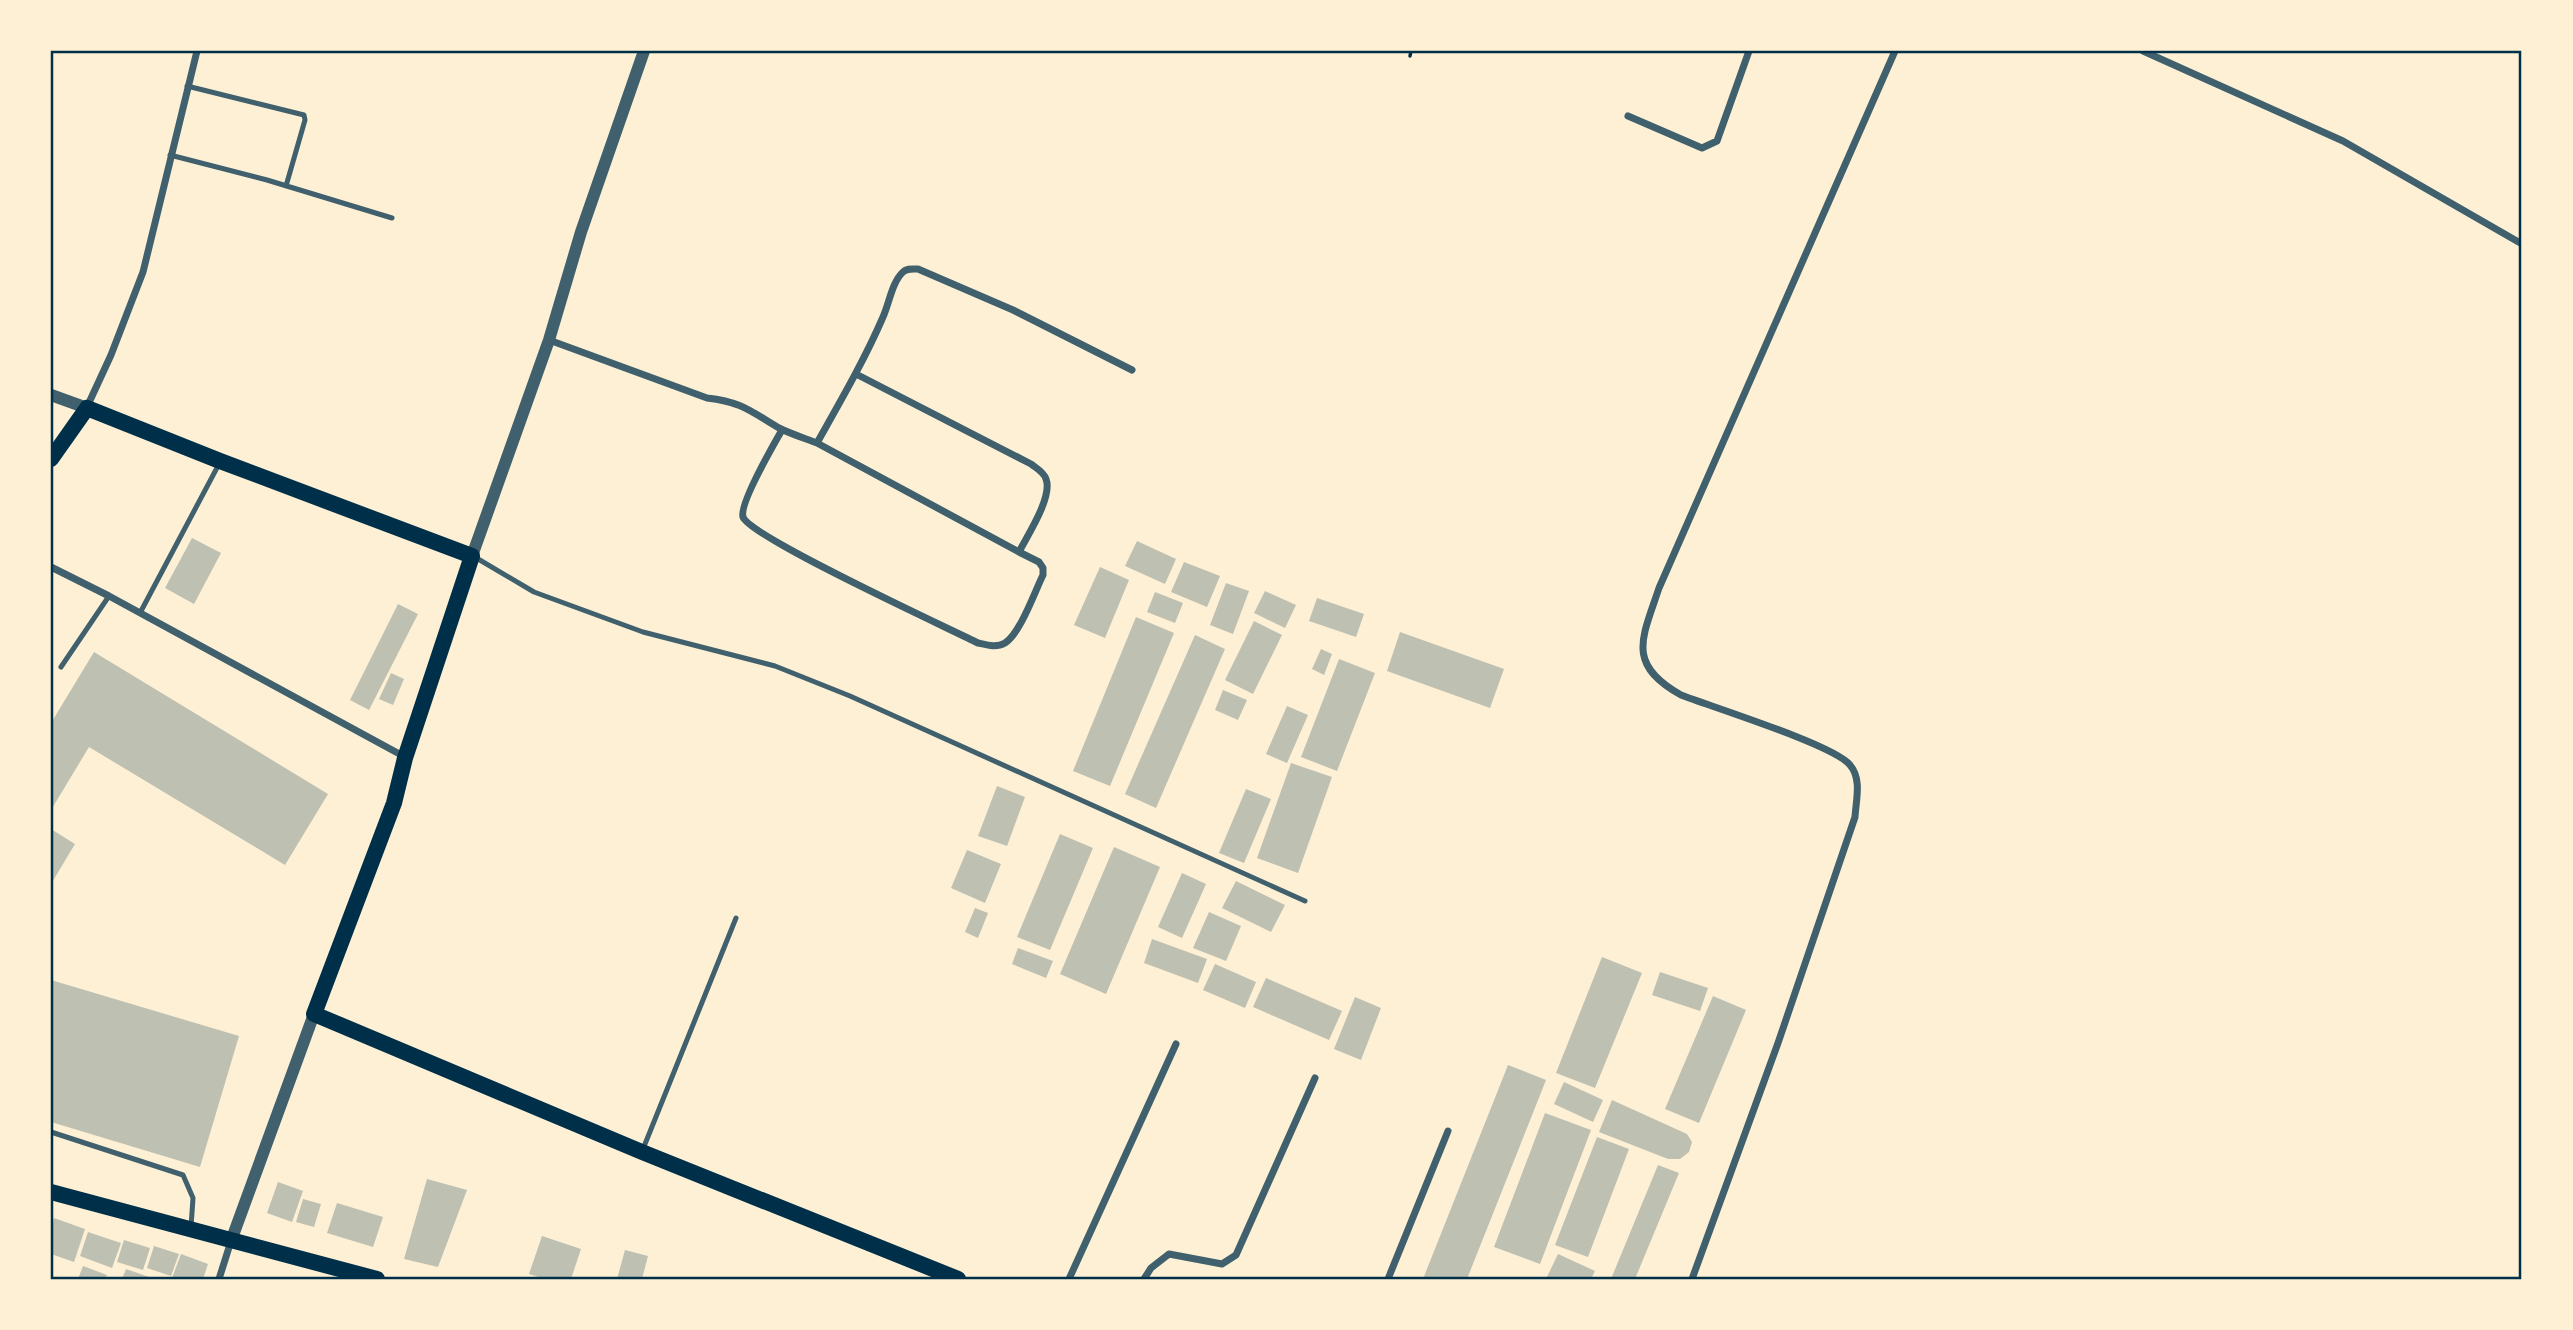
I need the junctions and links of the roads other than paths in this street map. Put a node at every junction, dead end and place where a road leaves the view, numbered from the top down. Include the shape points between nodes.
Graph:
1 (197, 51) edge
2 (644, 51) edge
3 (1749, 51) edge
4 (1895, 51) edge
5 (2143, 51) edge
6 (187, 86) junction
7 (1628, 116) dead end
8 (170, 155) junction
9 (286, 186) junction
10 (392, 218) dead end
11 (2522, 244) edge
12 (549, 340) junction
13 (1132, 370) dead end
14 (856, 374) junction
15 (51, 395) edge
16 (87, 408) junction
17 (782, 430) junction
18 (817, 443) junction
19 (51, 459) edge
20 (220, 461) junction
21 (1019, 552) junction
22 (472, 556) junction
23 (51, 567) edge
24 (109, 596) junction
25 (140, 613) junction
26 (61, 667) dead end
27 (405, 758) junction
28 (1305, 901) dead end
29 (736, 918) dead end
30 (314, 1014) junction
31 (1176, 1044) dead end
32 (1315, 1077) dead end
33 (1448, 1131) dead end
34 (51, 1132) edge
35 (642, 1152) junction
36 (51, 1192) edge
37 (191, 1230) junction
38 (231, 1241) junction
39 (219, 1279) edge
40 (377, 1279) edge
41 (958, 1279) edge
42 (1069, 1279) edge
43 (1144, 1279) edge
44 (1388, 1279) edge
45 (1692, 1279) edge

1 - 6 street
2 - 12 street
3 - 7 street via 1717,141 1702,148
4 - 45 street via 1659,588 1643,636 1647,667 1665,686 1826,749 1850,764 1858,781 1855,817
5 - 11 street via 2343,141
6 - 8 street
6 - 9 lane via 304,115
8 - 9 lane
8 - 16 street via 143,272
9 - 10 lane
12 - 17 street via 707,398 729,400
12 - 22 street
13 - 14 street via 1013,310 909,269 898,279
14 - 18 street
14 - 21 street via 1041,472 1046,479 1045,500
15 - 16 street
16 - 19 main road
16 - 20 main road
17 - 18 street
17 - 21 street via 742,511 743,519 753,528 793,552 991,647 1013,636 1043,575 1039,562
18 - 21 street
20 - 22 main road
20 - 25 lane
22 - 27 main road
22 - 28 lane via 534,592 643,632 775,666 850,696
23 - 24 street
24 - 25 street
24 - 26 lane
25 - 27 street
27 - 30 main road via 394,803
29 - 35 lane
30 - 35 main road
30 - 38 street
31 - 42 street
32 - 43 street via 1236,1255 1222,1264 1169,1254
33 - 44 street
34 - 37 lane via 183,1175 193,1198
35 - 41 main road
36 - 37 main road
37 - 38 main road
38 - 39 street
38 - 40 main road

